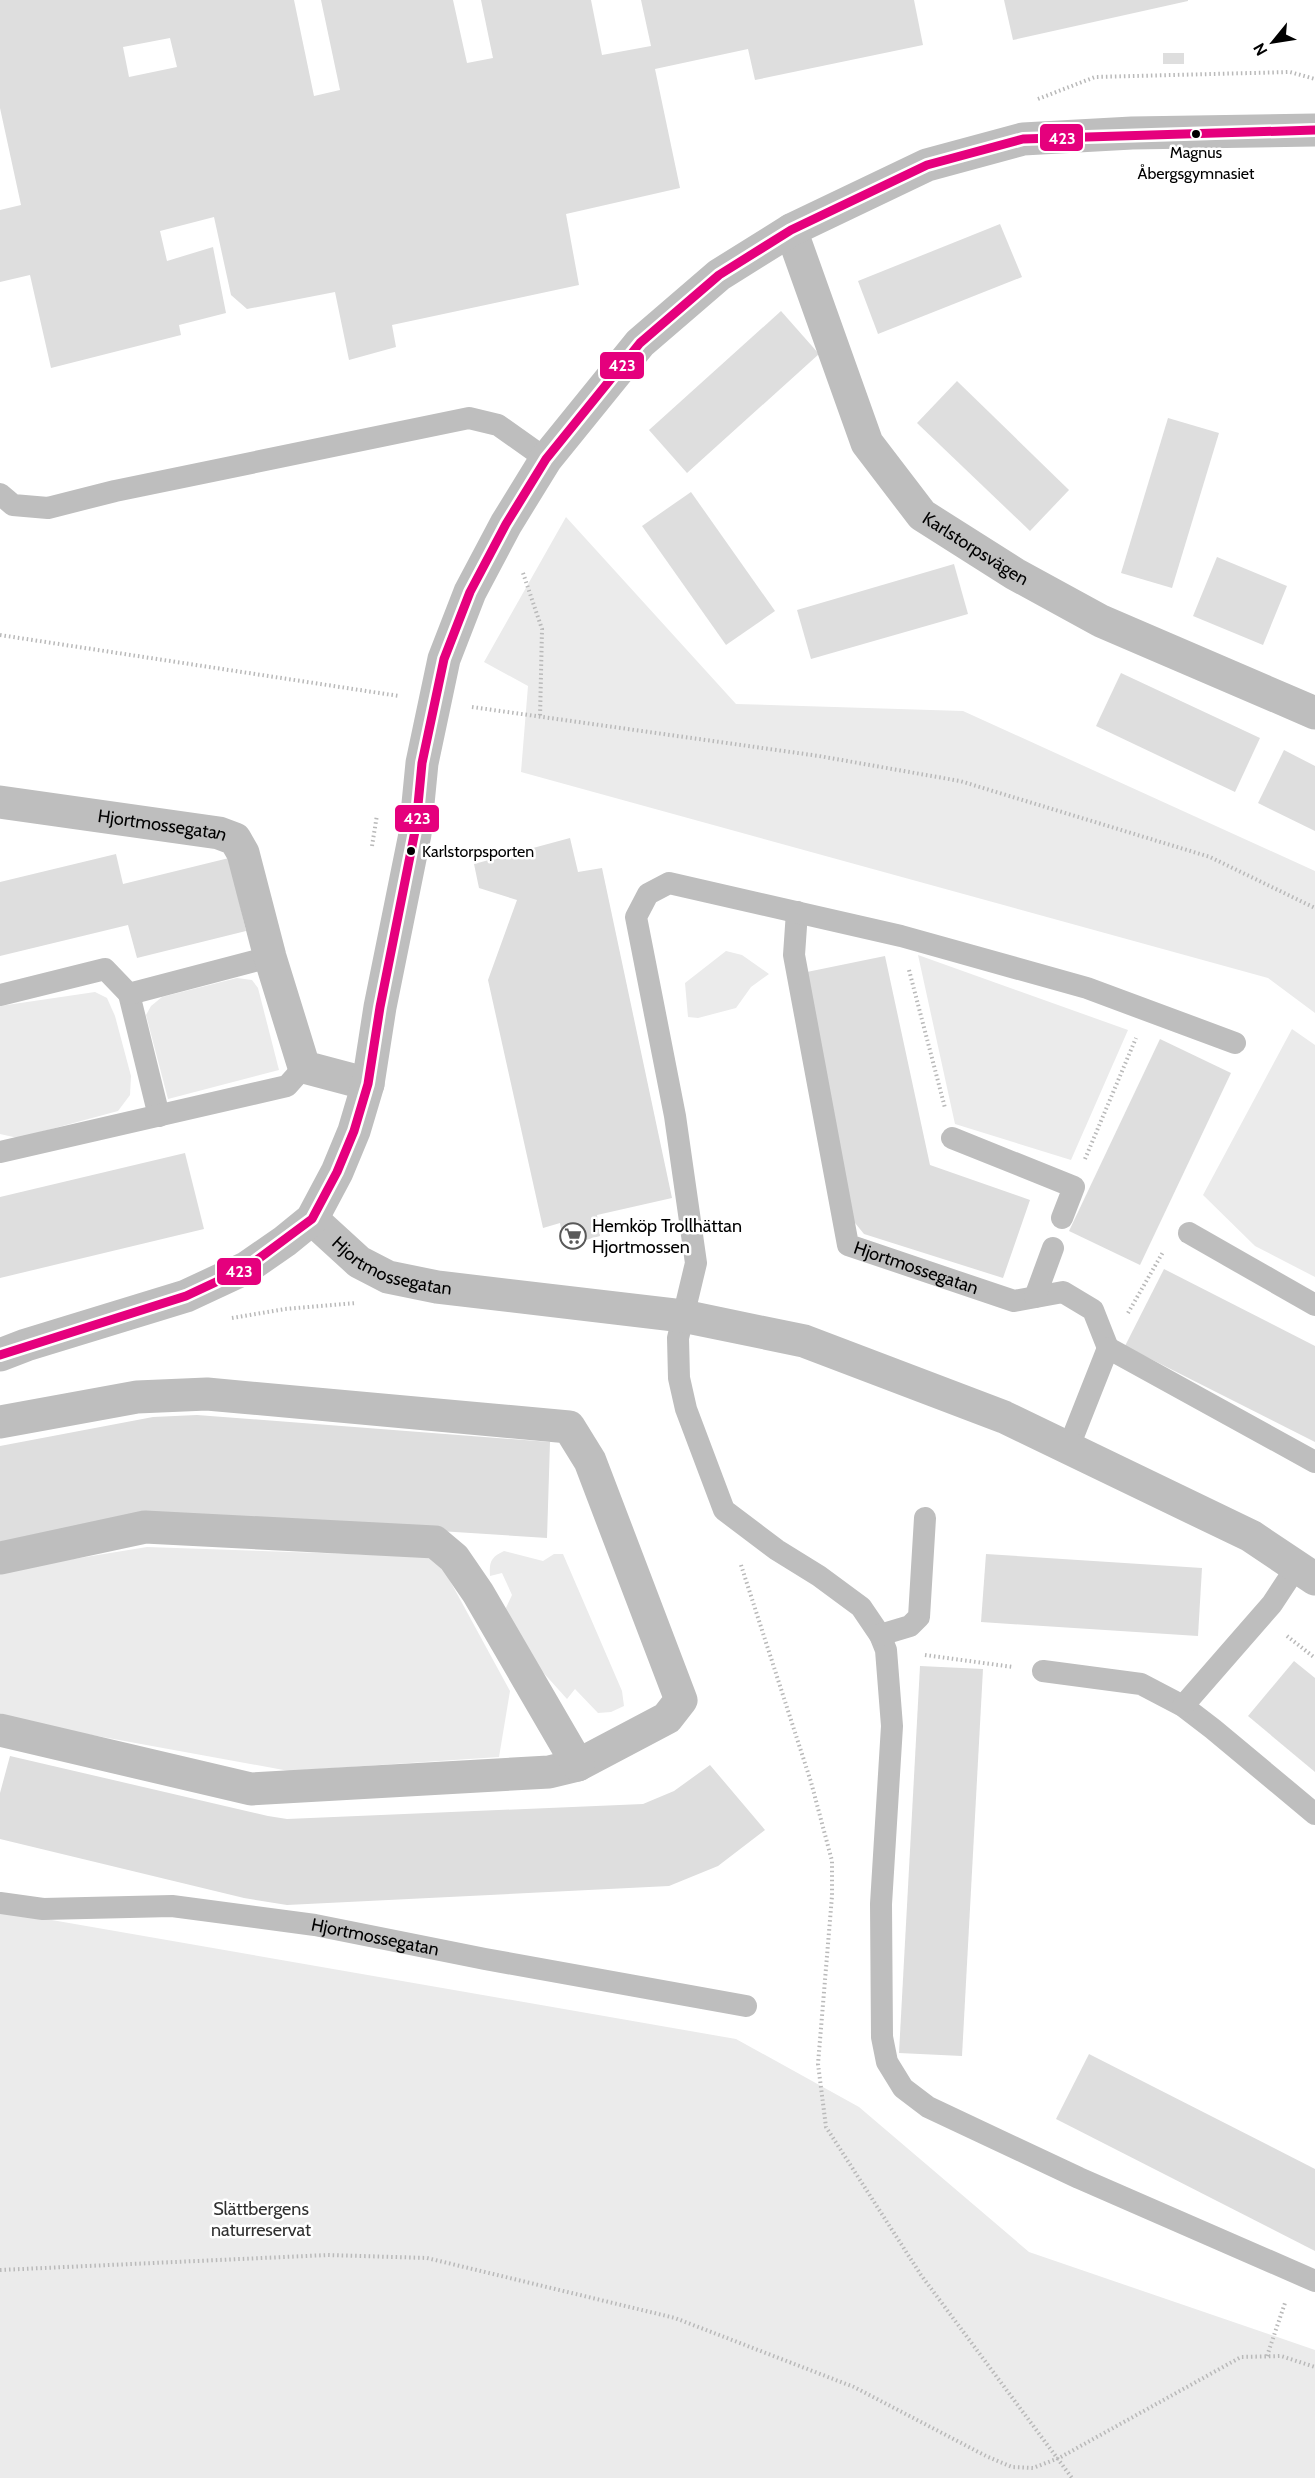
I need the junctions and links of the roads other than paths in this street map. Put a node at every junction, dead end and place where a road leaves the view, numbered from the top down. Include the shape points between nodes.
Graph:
1 (1315, 130) edge
2 (791, 230) junction
3 (546, 459) junction
4 (0, 494) edge
5 (1315, 713) edge
6 (0, 802) edge
7 (796, 912) junction
8 (270, 957) junction
9 (129, 994) junction
10 (0, 995) edge
11 (1235, 1043) dead end
12 (303, 1067) junction
13 (368, 1084) junction
14 (159, 1116) junction
15 (952, 1138) road end
16 (0, 1152) edge
17 (1062, 1218) dead end
18 (312, 1219) junction
19 (1190, 1233) road end
20 (1053, 1248) dead end
21 (1035, 1297) junction
22 (1315, 1305) edge
23 (683, 1316) junction
24 (1108, 1348) junction
25 (0, 1355) edge
26 (0, 1422) edge
27 (1068, 1449) junction
28 (1315, 1462) edge
29 (925, 1518) dead end
30 (0, 1558) edge
31 (1306, 1573) edge
32 (883, 1642) junction
33 (1043, 1671) road end
34 (1183, 1706) junction
35 (0, 1730) edge
36 (578, 1765) junction
37 (1315, 1814) edge
38 (0, 1903) edge
39 (746, 2006) dead end
40 (1305, 2276) edge

1 - 2 street via 1023,139 927,165
2 - 3 street via 719,275 640,343
2 - 5 street, Karlstorpsvägen via 867,443 922,515 1015,574 1101,621
3 - 4 lane via 498,425 468,418 48,508 13,505
3 - 13 street via 470,592 444,659
6 - 8 street, Hjortmossegatan via 219,833 235,839 243,854
7 - 11 lane via 901,936 1087,988
7 - 21 lane, Hjortmossegatan via 794,955 848,1245 1014,1301
7 - 23 lane via 669,883 648,894 636,917 675,1116 696,1263
8 - 9 lane
8 - 12 street, Hjortmossegatan
9 - 10 lane via 105,969
9 - 14 lane
12 - 13 street
12 - 14 lane via 287,1086
13 - 18 street via 337,1172
14 - 16 lane
15 - 17 lane via 1074,1187
18 - 23 street, Hjortmossegatan via 359,1262 388,1277 437,1287
18 - 25 street via 246,1268 186,1296
19 - 22 lane
20 - 21 lane
21 - 24 lane, Hjortmossegatan via 1063,1292 1094,1310
23 - 27 street, Hjortmossegatan via 804,1341 1004,1418
23 - 32 lane via 678,1338 679,1378 686,1409 724,1510 861,1607
24 - 27 lane
24 - 28 lane
26 - 36 street via 137,1397 207,1394 569,1427 590,1461 681,1700 667,1718
27 - 31 street, Hjortmossegatan via 1251,1536
29 - 32 lane via 919,1617
30 - 36 street via 145,1527 435,1542 454,1558 478,1593
31 - 34 lane via 1272,1604
32 - 40 lane via 892,1726 881,1904 882,2037 887,2062 903,2088 928,2107 1079,2178
33 - 34 lane via 1141,1684
34 - 37 lane
35 - 36 street via 251,1789 538,1773
38 - 39 lane, Hjortmossegatan via 43,1909 172,1906 315,1925

